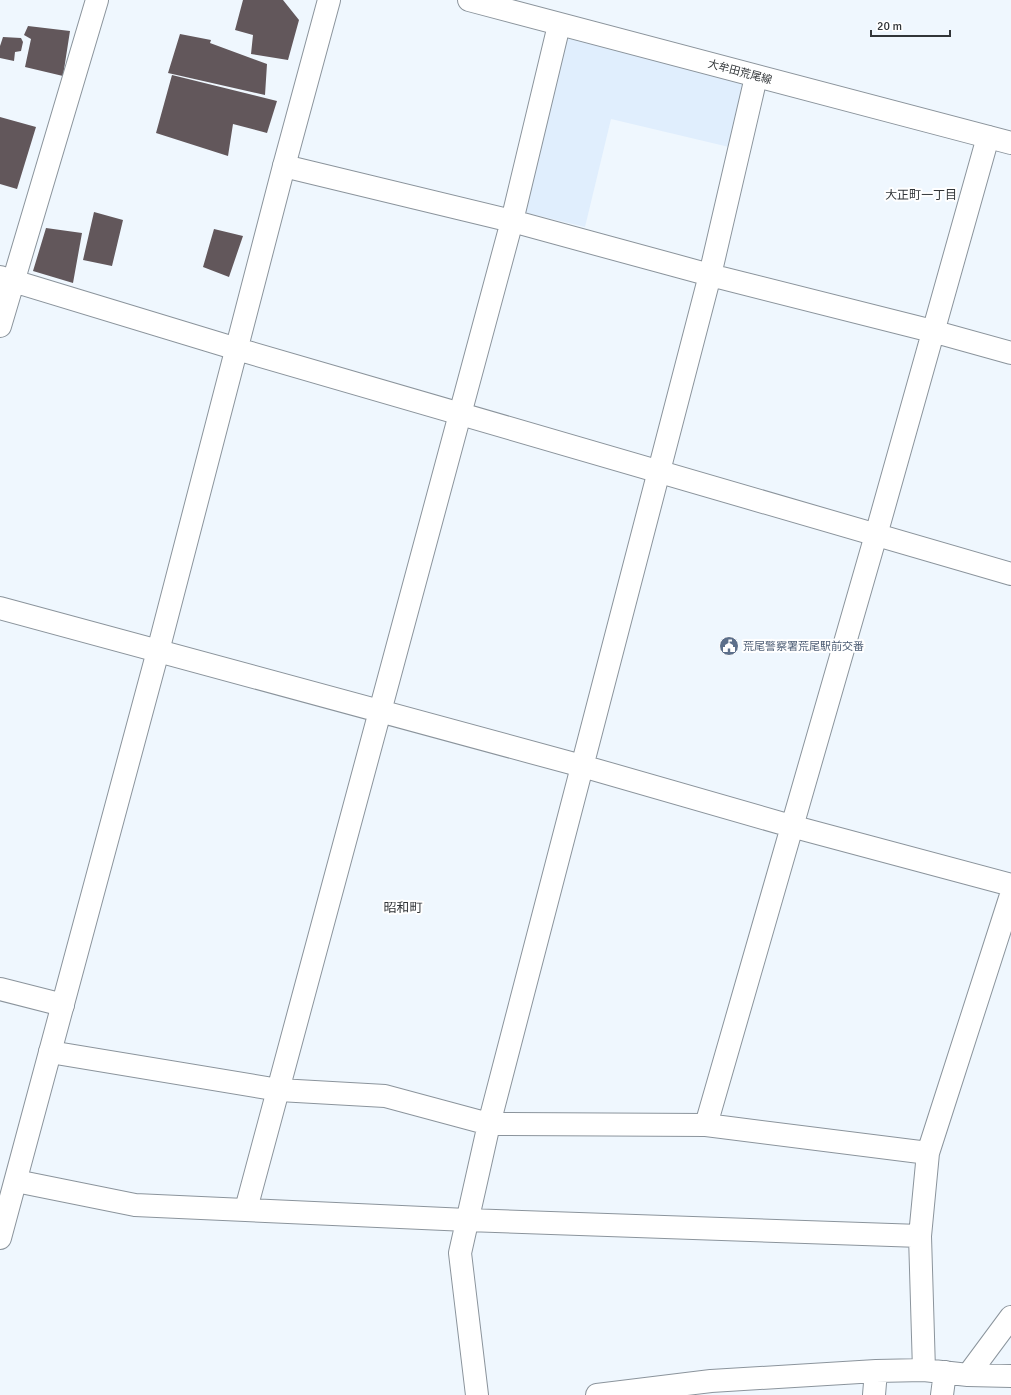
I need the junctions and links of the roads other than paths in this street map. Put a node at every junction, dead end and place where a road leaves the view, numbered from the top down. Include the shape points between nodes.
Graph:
1 (97, 0) edge
2 (329, 0) edge
3 (469, 0) edge
4 (559, 25) junction
5 (756, 77) junction
6 (988, 137) junction
7 (1011, 144) edge
8 (284, 166) junction
9 (512, 221) junction
10 (710, 275) junction
11 (7, 279) edge
12 (0, 326) edge
13 (932, 331) junction
14 (238, 349) junction
15 (1011, 353) edge
16 (460, 414) junction
17 (659, 470) junction
18 (876, 535) junction
19 (1011, 574) edge
20 (0, 608) edge
21 (158, 651) junction
22 (379, 711) junction
23 (582, 766) junction
24 (791, 826) junction
25 (1011, 885) edge
26 (1011, 895) edge
27 (0, 989) edge
28 (63, 1005) junction
29 (50, 1052) junction
30 (279, 1090) junction
31 (489, 1124) junction
32 (706, 1125) junction
33 (928, 1154) junction
34 (16, 1182) junction
35 (246, 1209) junction
36 (467, 1220) junction
37 (920, 1236) junction
38 (0, 1238) edge
39 (1011, 1317) edge
40 (876, 1371) junction
41 (934, 1371) junction
42 (968, 1375) junction
43 (1011, 1376) edge
44 (477, 1395) edge
45 (597, 1395) edge
46 (874, 1395) edge
47 (942, 1395) edge

1 - 11 street
2 - 8 street
3 - 4 street, 大牟田荒尾線
4 - 5 street, 大牟田荒尾線
4 - 9 street
5 - 6 street, 大牟田荒尾線
5 - 10 street
6 - 7 street, 大牟田荒尾線
6 - 13 street
8 - 9 street
8 - 14 street
9 - 10 street
9 - 16 street
10 - 13 street
10 - 17 street
11 - 12 street
11 - 14 street
13 - 15 street
13 - 18 street
14 - 16 street
14 - 21 street
16 - 17 street
16 - 22 street
17 - 18 street
17 - 23 street
18 - 19 street
18 - 24 street
20 - 21 street
21 - 22 street
21 - 28 street
22 - 23 street
22 - 30 street
23 - 24 street
23 - 31 street
24 - 25 street
24 - 32 street
26 - 33 street
27 - 28 street
28 - 29 street
29 - 30 street
29 - 34 street
30 - 31 street via 385,1096
30 - 35 street
31 - 32 street
31 - 36 street
32 - 33 street
33 - 37 street
34 - 35 street via 135,1205
34 - 38 street
35 - 36 street
36 - 37 street
36 - 44 street via 460,1253
37 - 41 street
39 - 42 street
40 - 41 street
40 - 45 street via 711,1381
40 - 46 street
41 - 42 street
41 - 47 street
42 - 43 street

